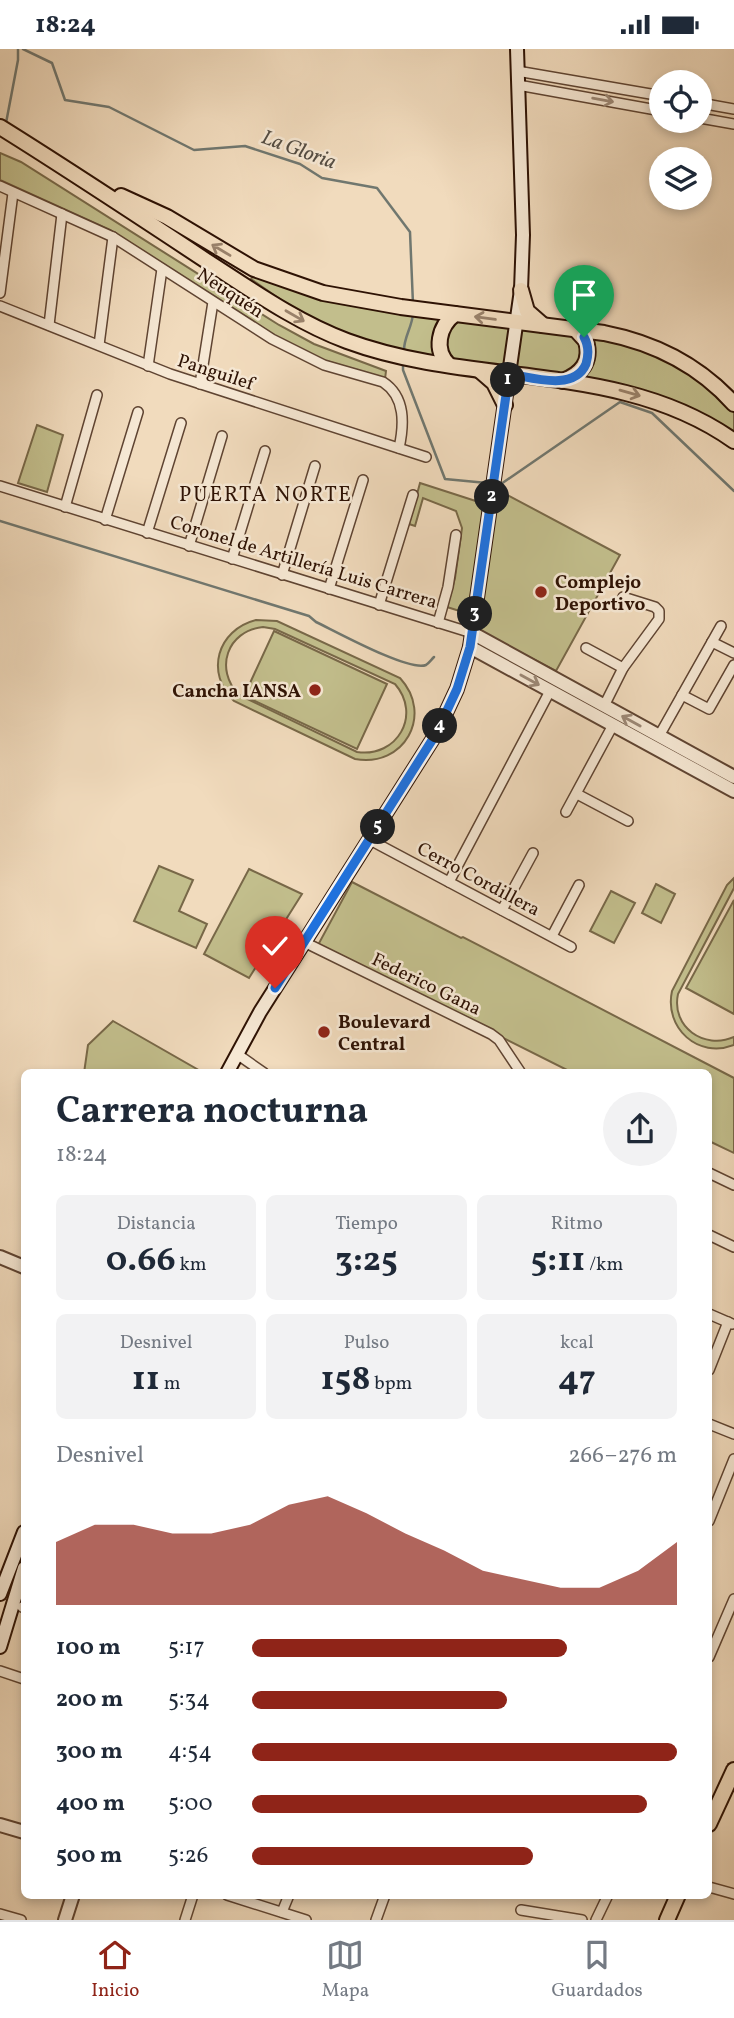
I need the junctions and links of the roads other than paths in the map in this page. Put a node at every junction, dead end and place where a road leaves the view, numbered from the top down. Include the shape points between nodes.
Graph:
1 (517, 49) edge
2 (517, 71) junction
3 (518, 85) junction
4 (649, 94) edge
5 (712, 105) edge
6 (649, 109) edge
7 (734, 109) edge
8 (712, 120) edge
9 (734, 124) edge
10 (4, 133) edge
11 (86, 180) junction
12 (0, 186) edge
13 (13, 193) junction
14 (62, 214) junction
15 (113, 237) junction
16 (162, 269) junction
17 (521, 290) junction
18 (0, 293) edge
19 (213, 302) junction
20 (0, 306) edge
21 (455, 314) junction
22 (516, 322) junction
23 (49, 325) junction
24 (544, 326) junction
25 (576, 330) junction
26 (99, 345) junction
27 (449, 365) junction
28 (148, 366) junction
29 (477, 370) junction
30 (509, 374) junction
31 (563, 381) junction
32 (200, 384) junction
33 (97, 395) dead end
34 (734, 404) edge
35 (505, 405) junction
36 (138, 412) dead end
37 (181, 423) dead end
38 (222, 436) dead end
39 (734, 441) edge
40 (399, 448) junction
41 (265, 451) dead end
42 (426, 457) dead end
43 (315, 466) dead end
44 (363, 480) dead end
45 (0, 486) edge
46 (413, 495) dead end
47 (65, 507) junction
48 (105, 520) junction
49 (147, 533) junction
50 (456, 535) dead end
51 (189, 546) junction
52 (232, 559) junction
53 (282, 575) junction
54 (329, 589) junction
55 (623, 597) dead end
56 (379, 605) junction
57 (438, 623) junction
58 (721, 626) dead end
59 (471, 640) junction
60 (712, 642) junction
61 (586, 648) dead end
62 (734, 653) edge
63 (503, 658) junction
64 (734, 665) edge
65 (623, 668) junction
66 (551, 691) junction
67 (682, 695) junction
68 (586, 703) junction
69 (604, 706) junction
70 (613, 725) junction
71 (659, 736) junction
72 (734, 777) edge
73 (734, 791) edge
74 (577, 793) junction
75 (566, 812) dead end
76 (628, 821) dead end
77 (370, 840) junction
78 (533, 853) dead end
79 (449, 882) junction
80 (579, 885) dead end
81 (502, 910) junction
82 (552, 936) junction
83 (304, 942) junction
84 (571, 947) dead end
85 (237, 1054) junction
86 (229, 1069) edge
87 (257, 1069) edge
88 (518, 1069) edge
89 (712, 1174) edge
90 (734, 1185) edge
91 (712, 1236) edge
92 (734, 1247) edge
93 (0, 1257) edge
94 (21, 1266) edge
95 (712, 1315) edge
96 (731, 1323) edge
97 (712, 1364) edge
98 (712, 1425) edge
99 (734, 1434) edge
100 (734, 1459) edge
101 (712, 1514) edge
102 (21, 1540) edge
103 (21, 1578) edge
104 (0, 1594) edge
105 (734, 1599) edge
106 (0, 1647) edge
107 (712, 1650) edge
108 (0, 1671) edge
109 (21, 1678) edge
110 (734, 1770) edge
111 (712, 1818) edge
112 (0, 1825) edge
113 (21, 1831) edge
114 (712, 1888) edge
115 (734, 1894) edge
116 (72, 1899) edge
117 (192, 1899) edge
118 (239, 1899) edge
119 (287, 1899) edge
120 (384, 1899) edge
121 (605, 1899) edge
122 (676, 1899) edge
123 (521, 1910) dead end
124 (282, 1913) junction
125 (0, 1914) edge
126 (21, 1920) edge
127 (65, 1920) edge
128 (184, 1920) edge
129 (306, 1920) edge
130 (376, 1920) edge
131 (582, 1920) edge
132 (596, 1920) edge
133 (667, 1920) edge

1 - 2 main road
2 - 3 main road
2 - 4 street
3 -> 6 street
3 - 17 main road
5 - 7 street
8 - 9 street
10 - 11 main road
21 -> 11 main road via 323,293 254,269 167,218
11 -> 27 main road via 307,323 348,342
12 - 13 street, Neuquén
13 - 14 street, Neuquén
13 - 18 street
14 - 15 street, Neuquén
14 - 23 street
15 - 16 street, Neuquén
15 - 26 street
16 - 19 street, Neuquén
16 - 28 street
17 - 22 main road
17 - 24 main road via 527,311
19 - 32 street
19 - 40 street, Neuquén via 298,353 390,387 403,416
20 - 23 street, Panguilef
22 -> 21 main road
21 - 27 main road via 443,326 440,339 441,356
22 - 24 main road
22 - 30 main road
23 - 26 street, Panguilef
24 - 25 main road
25 - 31 main road via 588,346 586,361 579,374
25 - 34 main road via 620,336 665,352 705,376
26 - 28 street, Panguilef
27 - 29 main road
28 - 32 street, Panguilef
29 - 30 main road
29 - 35 main road via 494,383
30 - 31 main road
30 - 35 main road
31 -> 39 main road via 670,405
32 - 40 street, Panguilef
33 - 47 street
35 - 59 main road
36 - 48 street
37 - 49 street
38 - 51 street
40 - 42 street, Panguilef
41 - 52 street
43 - 53 street
44 - 54 street
45 - 47 street, Coronel de Artillería Luis Carrera
46 - 56 street
47 - 48 street, Coronel de Artillería Luis Carrera
48 - 49 street, Coronel de Artillería Luis Carrera
49 - 51 street, Coronel de Artillería Luis Carrera
50 - 57 street
51 - 52 street, Coronel de Artillería Luis Carrera
52 - 53 street, Coronel de Artillería Luis Carrera
53 - 54 street, Coronel de Artillería Luis Carrera
54 - 56 street, Coronel de Artillería Luis Carrera
55 - 65 street via 655,607 660,615
56 - 57 street, Coronel de Artillería Luis Carrera
57 - 59 street, Coronel de Artillería Luis Carrera
58 - 60 street
59 - 63 main road, Coronel de Artillería Luis Carrera
59 - 77 main road via 444,720
60 - 62 street
60 - 67 street
61 - 65 street
63 -> 66 main road, Coronel de Artillería Luis Carrera
63 - 68 main road, Coronel de Artillería Luis Carrera
64 - 67 street via 709,709
65 - 69 street
66 - 68 main road, Coronel de Artillería Luis Carrera
66 - 79 street
67 - 71 street
68 - 69 main road, Coronel de Artillería Luis Carrera
68 - 70 main road, Coronel de Artillería Luis Carrera
71 -> 69 main road, Coronel de Artillería Luis Carrera
70 - 73 main road, Coronel de Artillería Luis Carrera
70 - 74 street
71 - 72 main road, Coronel de Artillería Luis Carrera
74 - 75 street
74 - 76 street
77 - 79 street, Cerro Cordillera
77 - 83 main road
78 - 81 street
79 - 81 street, Cerro Cordillera
80 - 82 street
81 - 82 street, Cerro Cordillera
82 - 84 street, Cerro Cordillera
83 - 85 main road
83 - 88 street, Federico Gana via 491,1034
85 - 86 main road
85 - 87 street
89 - 90 street
91 - 92 street
93 - 94 main road
95 - 96 street
96 - 97 street
98 - 99 street
100 - 101 street
102 - 104 main road
103 - 106 main road
105 - 107 street
108 - 109 street
110 - 111 main road
112 - 113 main road
114 - 115 street
116 - 127 main road
117 - 128 street
118 - 124 street
119 - 124 street
120 - 130 street
121 - 132 street
122 - 133 main road
123 - 131 street
124 - 129 street
125 - 126 street

